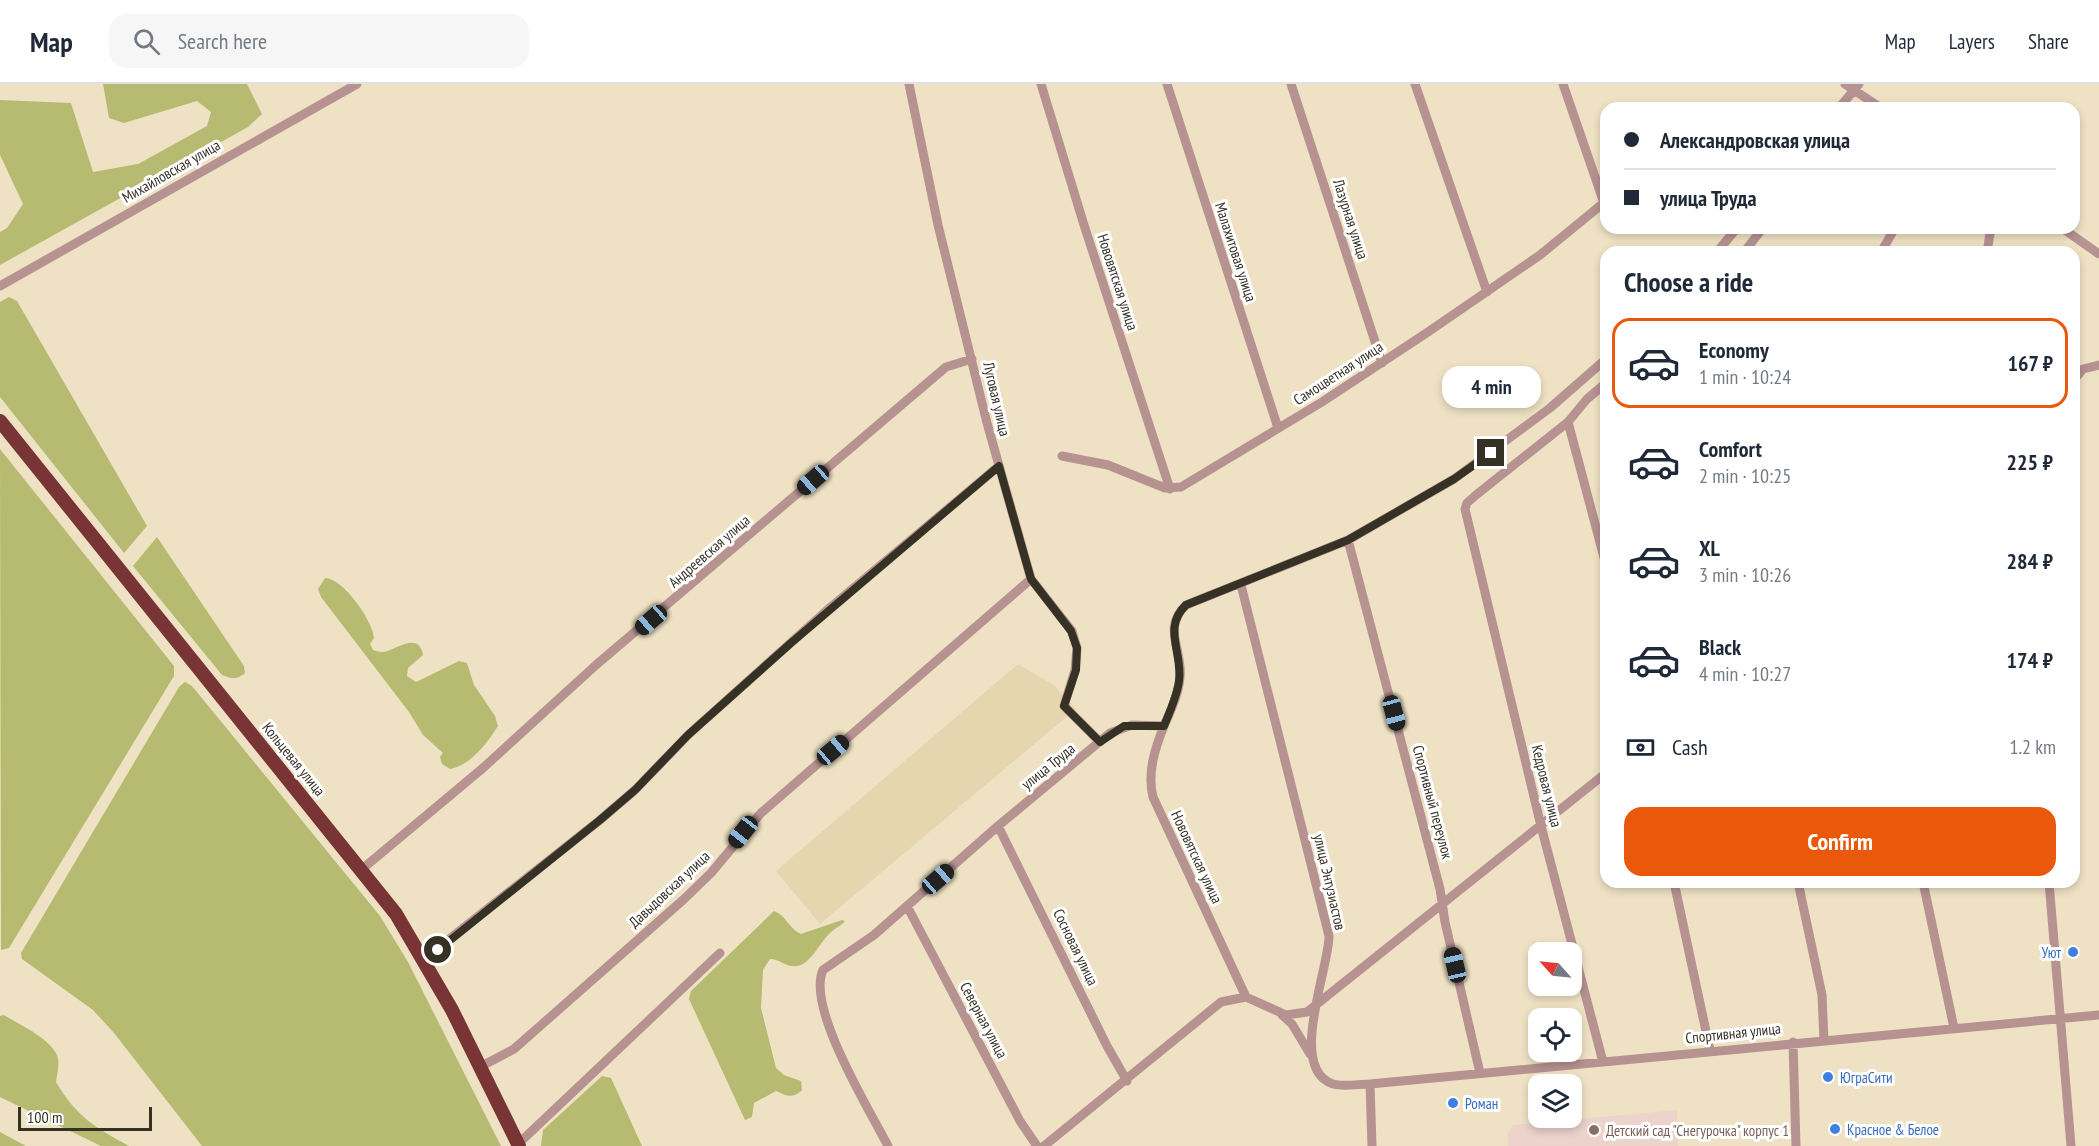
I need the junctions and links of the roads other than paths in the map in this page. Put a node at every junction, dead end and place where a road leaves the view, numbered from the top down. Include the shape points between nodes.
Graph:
1 (357, 84) edge
2 (909, 84) edge
3 (1041, 84) edge
4 (1167, 84) edge
5 (1291, 84) edge
6 (1415, 84) edge
7 (1563, 84) edge
8 (1845, 84) edge
9 (1857, 87) edge
10 (1844, 102) edge
11 (1849, 102) edge
12 (1874, 102) edge
13 (1600, 186) edge
14 (1600, 207) edge
15 (1732, 234) edge
16 (1759, 234) edge
17 (2071, 234) edge
18 (1722, 246) edge
19 (1749, 246) edge
20 (2099, 254) edge
21 (0, 286) edge
22 (1487, 292) junction
23 (972, 359) junction
24 (1382, 363) junction
25 (1600, 364) edge
26 (2099, 365) edge
27 (2080, 370) edge
28 (1600, 388) edge
29 (0, 421) edge
30 (1568, 422) junction
31 (1278, 428) junction
32 (1062, 456) dead end
33 (999, 466) junction
34 (1170, 489) junction
35 (1348, 540) junction
36 (1600, 542) edge
37 (1031, 579) junction
38 (1241, 585) junction
39 (1164, 726) junction
40 (1100, 742) junction
41 (1600, 778) edge
42 (998, 826) junction
43 (1541, 826) junction
44 (361, 870) junction
45 (1675, 888) edge
46 (1799, 888) edge
47 (1924, 888) edge
48 (2050, 888) edge
49 (1443, 905) junction
50 (908, 906) junction
51 (720, 953) dead end
52 (424, 959) junction
53 (1246, 996) junction
54 (1316, 1006) junction
55 (1279, 1013) junction
56 (2099, 1015) edge
57 (2061, 1019) junction
58 (1954, 1028) junction
59 (1824, 1040) junction
60 (1793, 1042) junction
61 (1710, 1050) junction
62 (1313, 1059) junction
63 (1603, 1062) junction
64 (480, 1067) junction
65 (1480, 1073) junction
66 (1127, 1081) junction
67 (1370, 1083) junction
68 (518, 1145) edge
69 (888, 1146) edge
70 (1037, 1146) edge
71 (1044, 1146) edge
72 (1372, 1146) edge
73 (1796, 1146) edge
74 (2071, 1146) edge

1 - 21 street, Михайловская улица
2 - 23 street, Луговая улица via 938,225
3 - 34 street, Нововятская улица
4 - 31 street, Малахитовая улица
5 - 24 street, Лазурная улица
6 - 22 street
7 - 13 street
8 - 9 street
9 - 10 street
9 - 11 street
9 - 12 street
14 - 22 street, Самоцветная улица
15 - 18 street
16 - 19 street
17 - 20 street
22 - 24 street, Самоцветная улица
23 - 33 street, Луговая улица
23 - 44 street, Андреевская улица via 946,367
24 - 31 street, Самоцветная улица
25 - 35 street via 1550,408 1454,479
26 - 27 street
28 - 30 street
29 - 44 highway, Кольцевая улица
30 - 36 street
30 - 43 street, Кедровая улица via 1467,503 1466,516
31 - 34 street, Самоцветная улица via 1196,479
32 - 34 street via 1108,465
33 - 37 street, Луговая улица
33 - 52 street via 817,620 688,735 635,790
35 - 38 street
35 - 49 street, Спортивный переулок
37 - 40 street, Луговая улица via 1071,631 1077,648 1076,670 1064,706
37 - 64 street, Давыдовская улица via 761,813 683,900 514,1049
38 - 39 street via 1186,605 1176,618 1173,637 1179,681
38 - 54 street, улица Энтузиастов via 1329,936 1328,958
39 - 40 street, улица Труда via 1124,726
39 - 53 street, Нововятская улица via 1154,756 1150,787 1153,798
40 - 42 street, улица Труда
41 - 43 street
42 - 50 street, улица Труда
42 - 66 street, Сосновая улица
43 - 49 street
43 - 63 street, Кедровая улица
44 - 52 highway, Кольцевая улица via 396,914
45 - 61 street
46 - 59 street via 1822,995
47 - 58 street
48 - 57 street
49 - 54 street
49 - 65 street, Спортивный переулок
50 - 69 street, улица Труда via 830,964 820,977 818,991 825,1018
50 - 70 street, Северная улица via 1020,1121
51 - 68 street
52 - 64 highway, Кольцевая улица
53 - 55 street
53 - 66 street via 1221,1002
54 - 55 street via 1294,1016
54 - 62 street, улица Энтузиастов via 1311,1036
55 - 62 street via 1292,1024
56 - 57 street, Спортивная улица
57 - 58 street, Спортивная улица
57 - 74 street
58 - 59 street, Спортивная улица
59 - 60 street, Спортивная улица
60 - 61 street, Спортивная улица
60 - 73 street
61 - 63 street, Спортивная улица
62 - 67 street via 1321,1076 1333,1084
63 - 65 street, Спортивная улица
64 - 68 highway, Кольцевая улица
65 - 67 street, Спортивная улица
66 - 71 street
67 - 72 street

